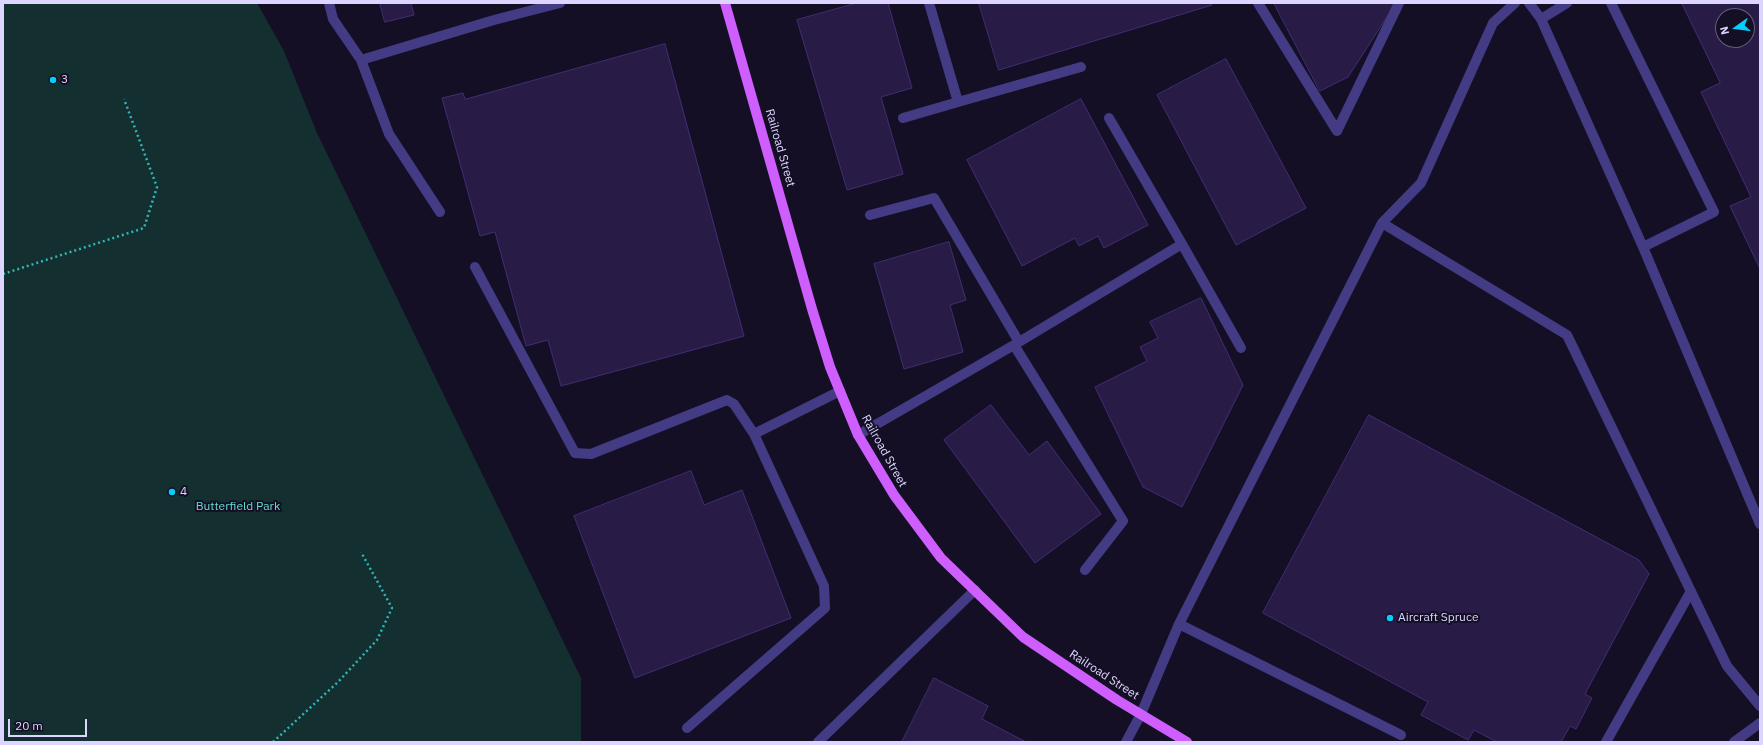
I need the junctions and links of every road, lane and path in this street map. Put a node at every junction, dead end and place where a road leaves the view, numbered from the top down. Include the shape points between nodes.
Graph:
1 (329, 3) edge
2 (560, 3) edge
3 (726, 3) edge
4 (929, 3) edge
5 (1258, 3) edge
6 (1399, 3) edge
7 (1515, 3) edge
8 (1529, 3) edge
9 (1567, 3) edge
10 (1611, 3) edge
11 (1541, 19) junction
12 (361, 60) junction
13 (1081, 67) dead end
14 (124, 99) dead end
15 (958, 102) junction
16 (902, 118) dead end
17 (1109, 118) dead end
18 (440, 212) dead end
19 (870, 215) dead end
20 (1382, 223) junction
21 (1182, 244) junction
22 (1644, 247) junction
23 (476, 267) dead end
24 (3, 274) edge
25 (1016, 344) junction
26 (1241, 348) dead end
27 (840, 391) junction
28 (754, 434) junction
29 (858, 435) junction
30 (1760, 524) edge
31 (361, 552) dead end
32 (1085, 570) dead end
33 (975, 590) junction
34 (1690, 591) junction
35 (1179, 624) junction
36 (1760, 706) edge
37 (1141, 714) junction
38 (1760, 723) edge
39 (687, 728) dead end
40 (1401, 735) dead end
41 (275, 741) edge
42 (818, 742) edge
43 (1126, 742) edge
44 (1187, 742) edge
45 (1606, 742) edge
46 (1734, 742) edge

1 - 12 street via 332,19
2 - 12 street
3 - 27 main road, Railroad Street via 812,309
4 - 15 street
5 - 6 street via 1337,130
7 - 20 street via 1493,23 1422,183
8 - 11 street
9 - 11 street
10 - 22 street via 1714,212
11 - 22 street
12 - 18 street via 389,134
13 - 15 street
14 - 24 path via 157,187 144,228
15 - 16 street
17 - 21 street
19 - 25 street via 934,198
20 - 34 street via 1567,335
20 - 35 street
21 - 25 street
21 - 26 street
22 - 30 street
23 - 28 street via 575,453 591,454 727,400 734,404
25 - 29 street
25 - 32 street via 1123,521
27 - 28 street
27 - 29 main road, Railroad Street
28 - 39 street via 824,586 825,608
29 - 33 main road, Railroad Street via 894,495 941,558
31 - 41 path via 392,608 372,646
33 - 37 main road, Railroad Street via 1023,637
33 - 42 street
34 - 36 street via 1727,666
34 - 45 street
35 - 37 street
35 - 40 street
37 - 43 street
37 - 44 main road, Railroad Street
38 - 46 street

